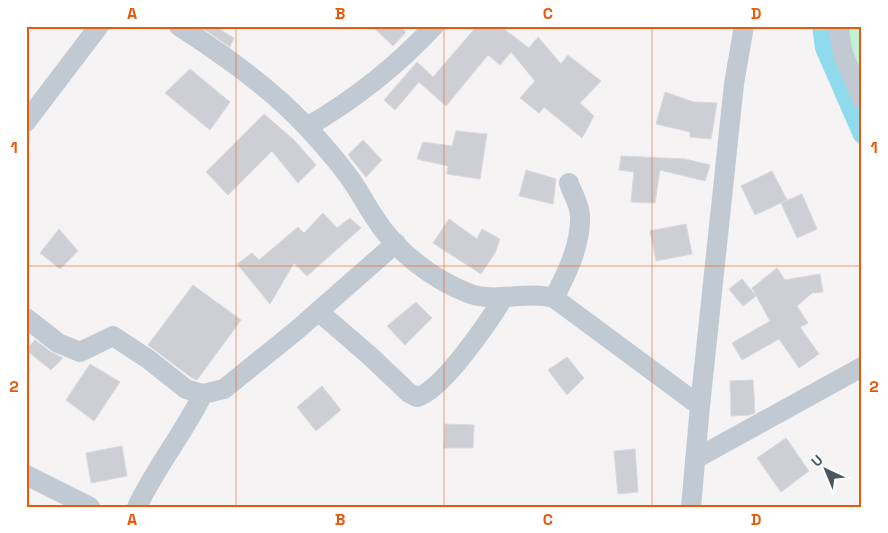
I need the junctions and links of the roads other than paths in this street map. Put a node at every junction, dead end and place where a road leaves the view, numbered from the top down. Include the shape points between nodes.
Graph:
1 (99, 26) edge
2 (179, 26) edge
3 (434, 26) edge
4 (744, 26) edge
5 (838, 26) edge
6 (862, 99) edge
7 (26, 122) edge
8 (307, 127) junction
9 (569, 183) dead end
10 (396, 243) junction
11 (504, 297) junction
12 (554, 298) junction
13 (318, 311) junction
14 (26, 318) edge
15 (862, 367) edge
16 (203, 394) junction
17 (700, 406) junction
18 (695, 459) junction
19 (26, 476) edge
20 (90, 507) edge
21 (137, 507) edge
22 (692, 507) edge

1 - 7 street
2 - 8 street via 272,93
3 - 8 street via 404,59 373,84
4 - 17 street via 734,84
5 - 6 street via 843,54
8 - 10 street via 355,184 376,219
9 - 12 street via 580,214 578,240
10 - 11 street via 426,270 455,288 488,299
10 - 13 street
11 - 12 street via 529,294
11 - 13 street via 475,341 430,390 417,398
12 - 17 street
13 - 16 street via 224,389
14 - 16 street via 58,343 80,352 113,336 186,388
15 - 18 street
16 - 21 street via 188,425 151,478
17 - 18 street
18 - 22 street
19 - 20 street

